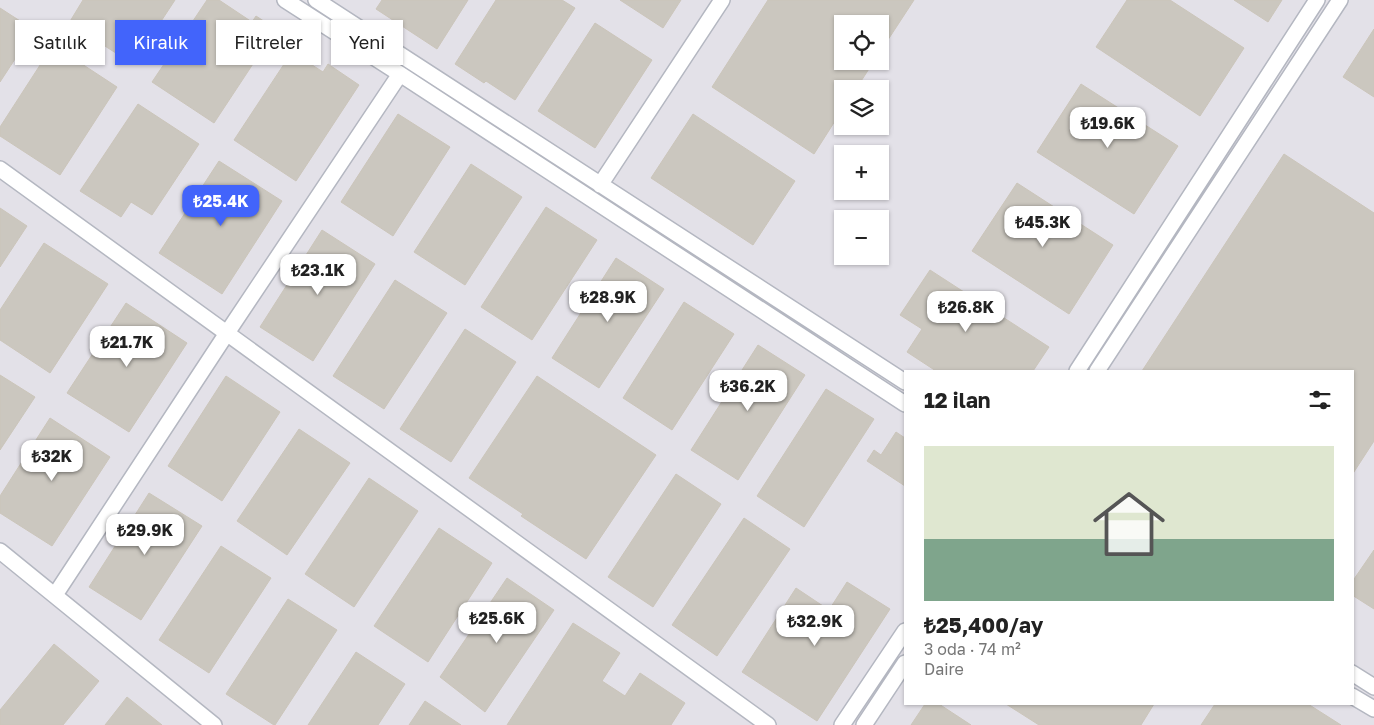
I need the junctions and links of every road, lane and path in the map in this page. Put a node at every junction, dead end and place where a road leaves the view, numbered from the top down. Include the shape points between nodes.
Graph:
1 (285, 0) edge
2 (316, 0) edge
3 (722, 0) edge
4 (1317, 0) edge
5 (1340, 0) edge
6 (400, 74) junction
7 (0, 169) edge
8 (600, 185) junction
9 (227, 333) junction
10 (1078, 370) edge
11 (1098, 370) edge
12 (904, 381) edge
13 (904, 403) edge
14 (0, 551) edge
15 (55, 595) junction
16 (904, 632) edge
17 (904, 665) edge
18 (1354, 674) edge
19 (1374, 687) edge
20 (1354, 697) edge
21 (1374, 710) edge
22 (214, 725) edge
23 (768, 725) edge
24 (842, 725) edge
25 (864, 725) edge

1 - 6 street
2 - 8 street
3 - 8 street
4 - 10 street
5 - 11 street
6 - 9 street
6 - 13 street
7 - 9 street
8 - 12 street
9 - 15 street
9 - 23 street
14 - 15 street
15 - 22 street
16 - 24 street
17 - 25 street
18 - 19 street
20 - 21 street

